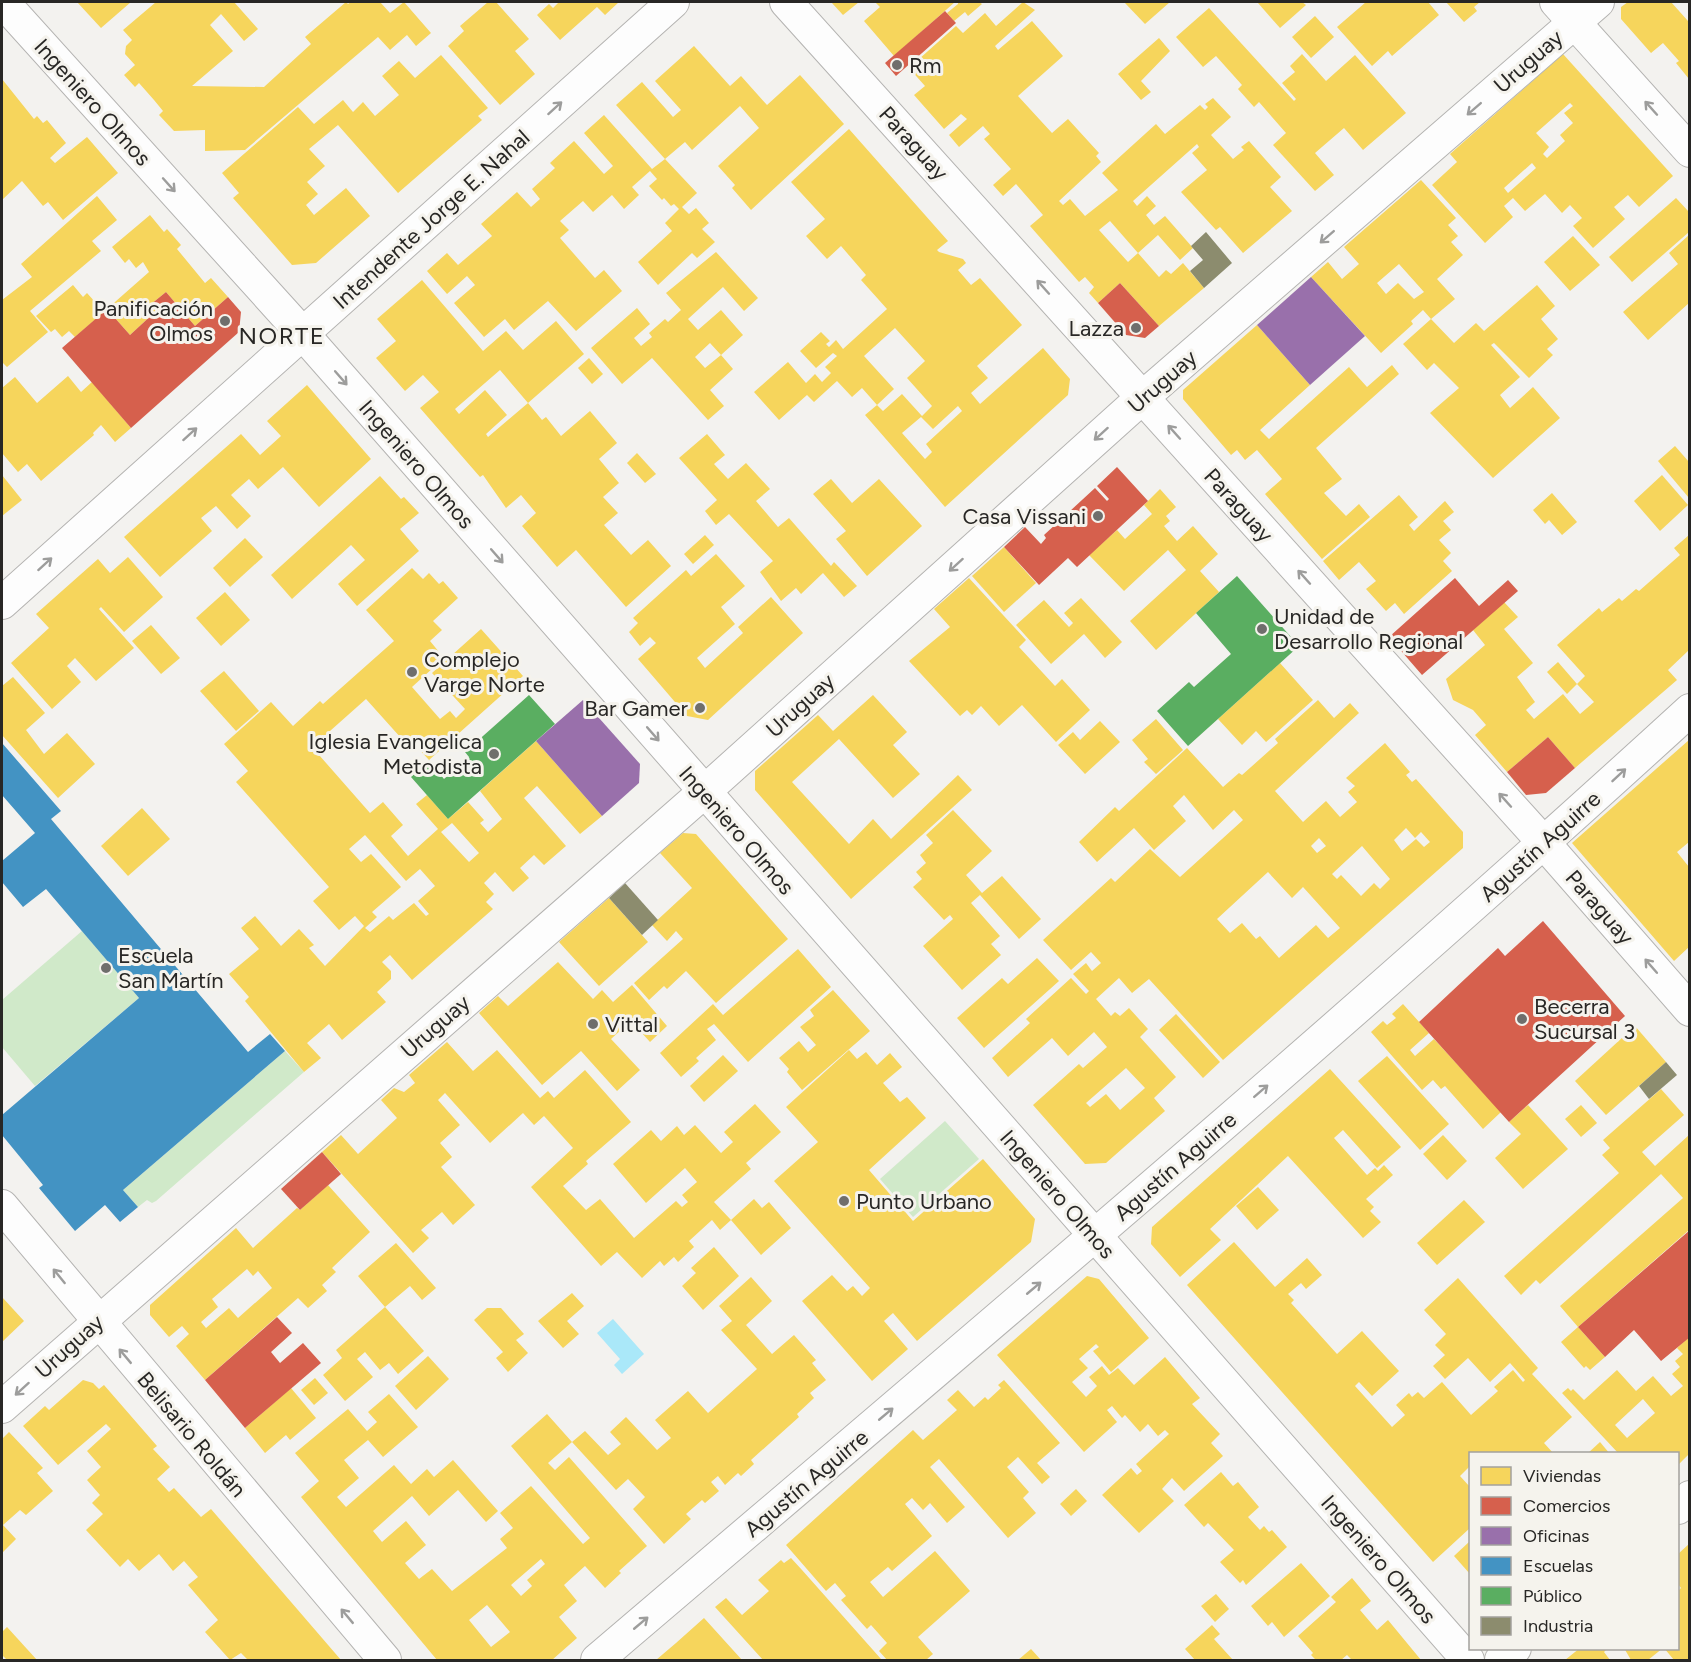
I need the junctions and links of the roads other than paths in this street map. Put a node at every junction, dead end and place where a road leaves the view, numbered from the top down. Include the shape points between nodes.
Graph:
1 (3, 2) edge
2 (673, 2) edge
3 (786, 2) edge
4 (1598, 2) edge
5 (1565, 11) edge
6 (1689, 152) edge
7 (303, 334) junction
8 (1143, 398) junction
9 (2, 603) edge
10 (1689, 710) edge
11 (704, 792) junction
12 (1544, 843) junction
13 (1689, 1010) edge
14 (2, 1206) edge
15 (1095, 1236) junction
16 (96, 1321) junction
17 (2, 1407) edge
18 (1513, 1650) edge
19 (385, 1660) edge
20 (597, 1660) edge
21 (1468, 1660) edge
22 (1501, 1660) edge

1 -> 7 street, Ingeniero Olmos
7 -> 2 street, Intendente Jorge E. Nahal
8 -> 3 street, Paraguay
4 - 5 street, Uruguay
6 -> 5 street
5 -> 8 street, Uruguay
9 -> 7 street, Intendente Jorge E. Nahal
7 -> 11 street, Ingeniero Olmos
8 -> 11 street, Uruguay
12 -> 8 street, Paraguay
12 -> 10 street, Agustín Aguirre
11 - 15 street, Ingeniero Olmos
11 - 16 street, Uruguay
13 -> 12 street, Paraguay
15 -> 12 street, Agustín Aguirre
16 -> 14 street, Belisario Roldán
20 -> 15 street, Agustín Aguirre
15 - 21 street, Ingeniero Olmos
16 -> 17 street, Uruguay
19 -> 16 street, Belisario Roldán
18 - 22 street

